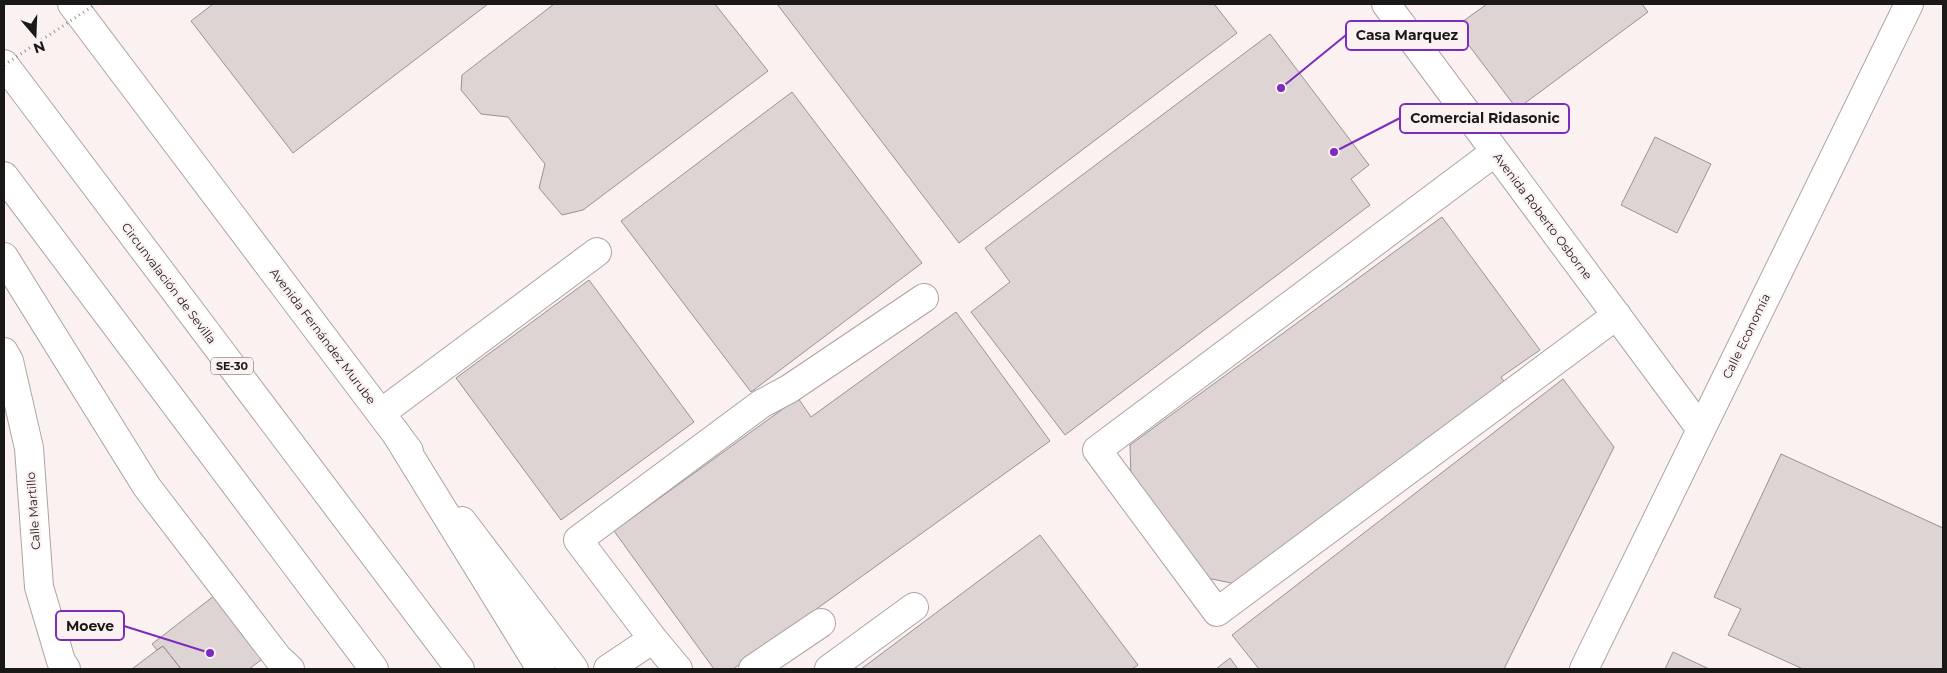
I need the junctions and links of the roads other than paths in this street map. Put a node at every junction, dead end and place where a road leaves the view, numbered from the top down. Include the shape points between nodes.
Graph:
1 (72, 4) edge
2 (1386, 4) edge
3 (1909, 4) edge
4 (4, 64) edge
5 (1495, 152) junction
6 (4, 176) edge
7 (597, 252) dead end
8 (4, 257) edge
9 (924, 298) dead end
10 (1617, 315) junction
11 (4, 352) edge
12 (388, 422) junction
13 (1700, 428) junction
14 (914, 607) dead end
15 (821, 623) dead end
16 (653, 639) junction
17 (66, 669) edge
18 (290, 669) edge
19 (374, 669) edge
20 (460, 669) edge
21 (541, 669) edge
22 (574, 669) edge
23 (608, 669) edge
24 (678, 669) edge
25 (752, 669) edge
26 (829, 669) edge
27 (1584, 669) edge

1 - 12 main road, Avenida Fernández Murube
2 - 5 main road, Avenida Roberto Osborne
3 - 13 main road, Calle Economía
4 - 20 main road, Circunvalación de Sevilla / SE-30
5 - 10 main road, Avenida Roberto Osborne
5 - 10 main road via 1097,450 1217,612
6 - 19 main road
7 - 12 main road
8 - 18 main road via 147,487 278,658
9 - 16 main road via 761,404 578,540
10 - 13 main road, Avenida Roberto Osborne
11 - 17 main road, Calle Martillo via 9,361 28,448 39,587
12 - 21 main road
12 - 22 main road, Avenida Fernández Murube
13 - 27 main road, Calle Economía
14 - 26 main road
15 - 25 main road
16 - 23 main road
16 - 24 main road

